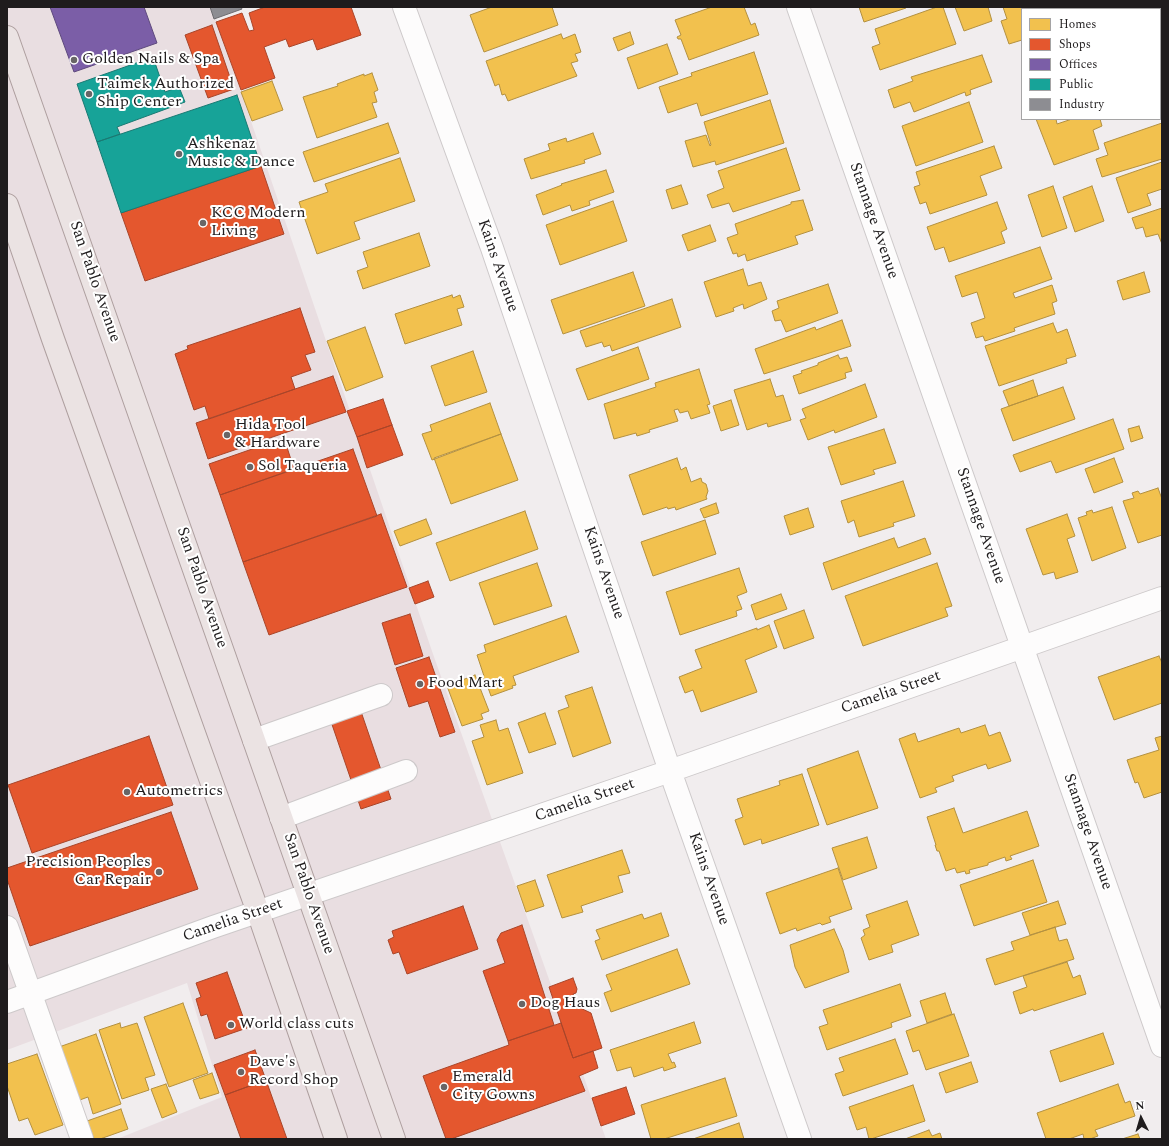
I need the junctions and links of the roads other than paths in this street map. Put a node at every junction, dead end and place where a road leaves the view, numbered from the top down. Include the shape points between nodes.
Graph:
1 (404, 7) edge
2 (798, 7) edge
3 (7, 37) edge
4 (7, 205) edge
5 (1162, 598) edge
6 (1022, 647) junction
7 (381, 695) dead end
8 (254, 740) junction
9 (406, 771) dead end
10 (670, 771) junction
11 (281, 818) junction
12 (308, 895) junction
13 (258, 912) junction
14 (7, 926) edge
15 (30, 993) junction
16 (7, 1002) edge
17 (1162, 1046) edge
18 (82, 1139) edge
19 (336, 1139) edge
20 (394, 1139) edge
21 (800, 1139) edge

1 - 10 street, Kains Avenue via 492,248
2 - 6 street, Stannage Avenue
3 - 8 main road, San Pablo Avenue
4 - 13 main road
5 - 6 street, Camelia Street
6 - 10 street, Camelia Street
6 - 17 street, Stannage Avenue
7 - 8 street
8 - 11 main road, San Pablo Avenue
9 - 11 street
10 - 12 street, Camelia Street
10 - 21 street, Kains Avenue
11 - 12 main road, San Pablo Avenue
12 - 13 street, Camelia Street
12 - 20 main road, San Pablo Avenue
13 - 15 street, Camelia Street
13 - 19 main road
14 - 15 street
15 - 16 street, Camelia Street
15 - 18 street

